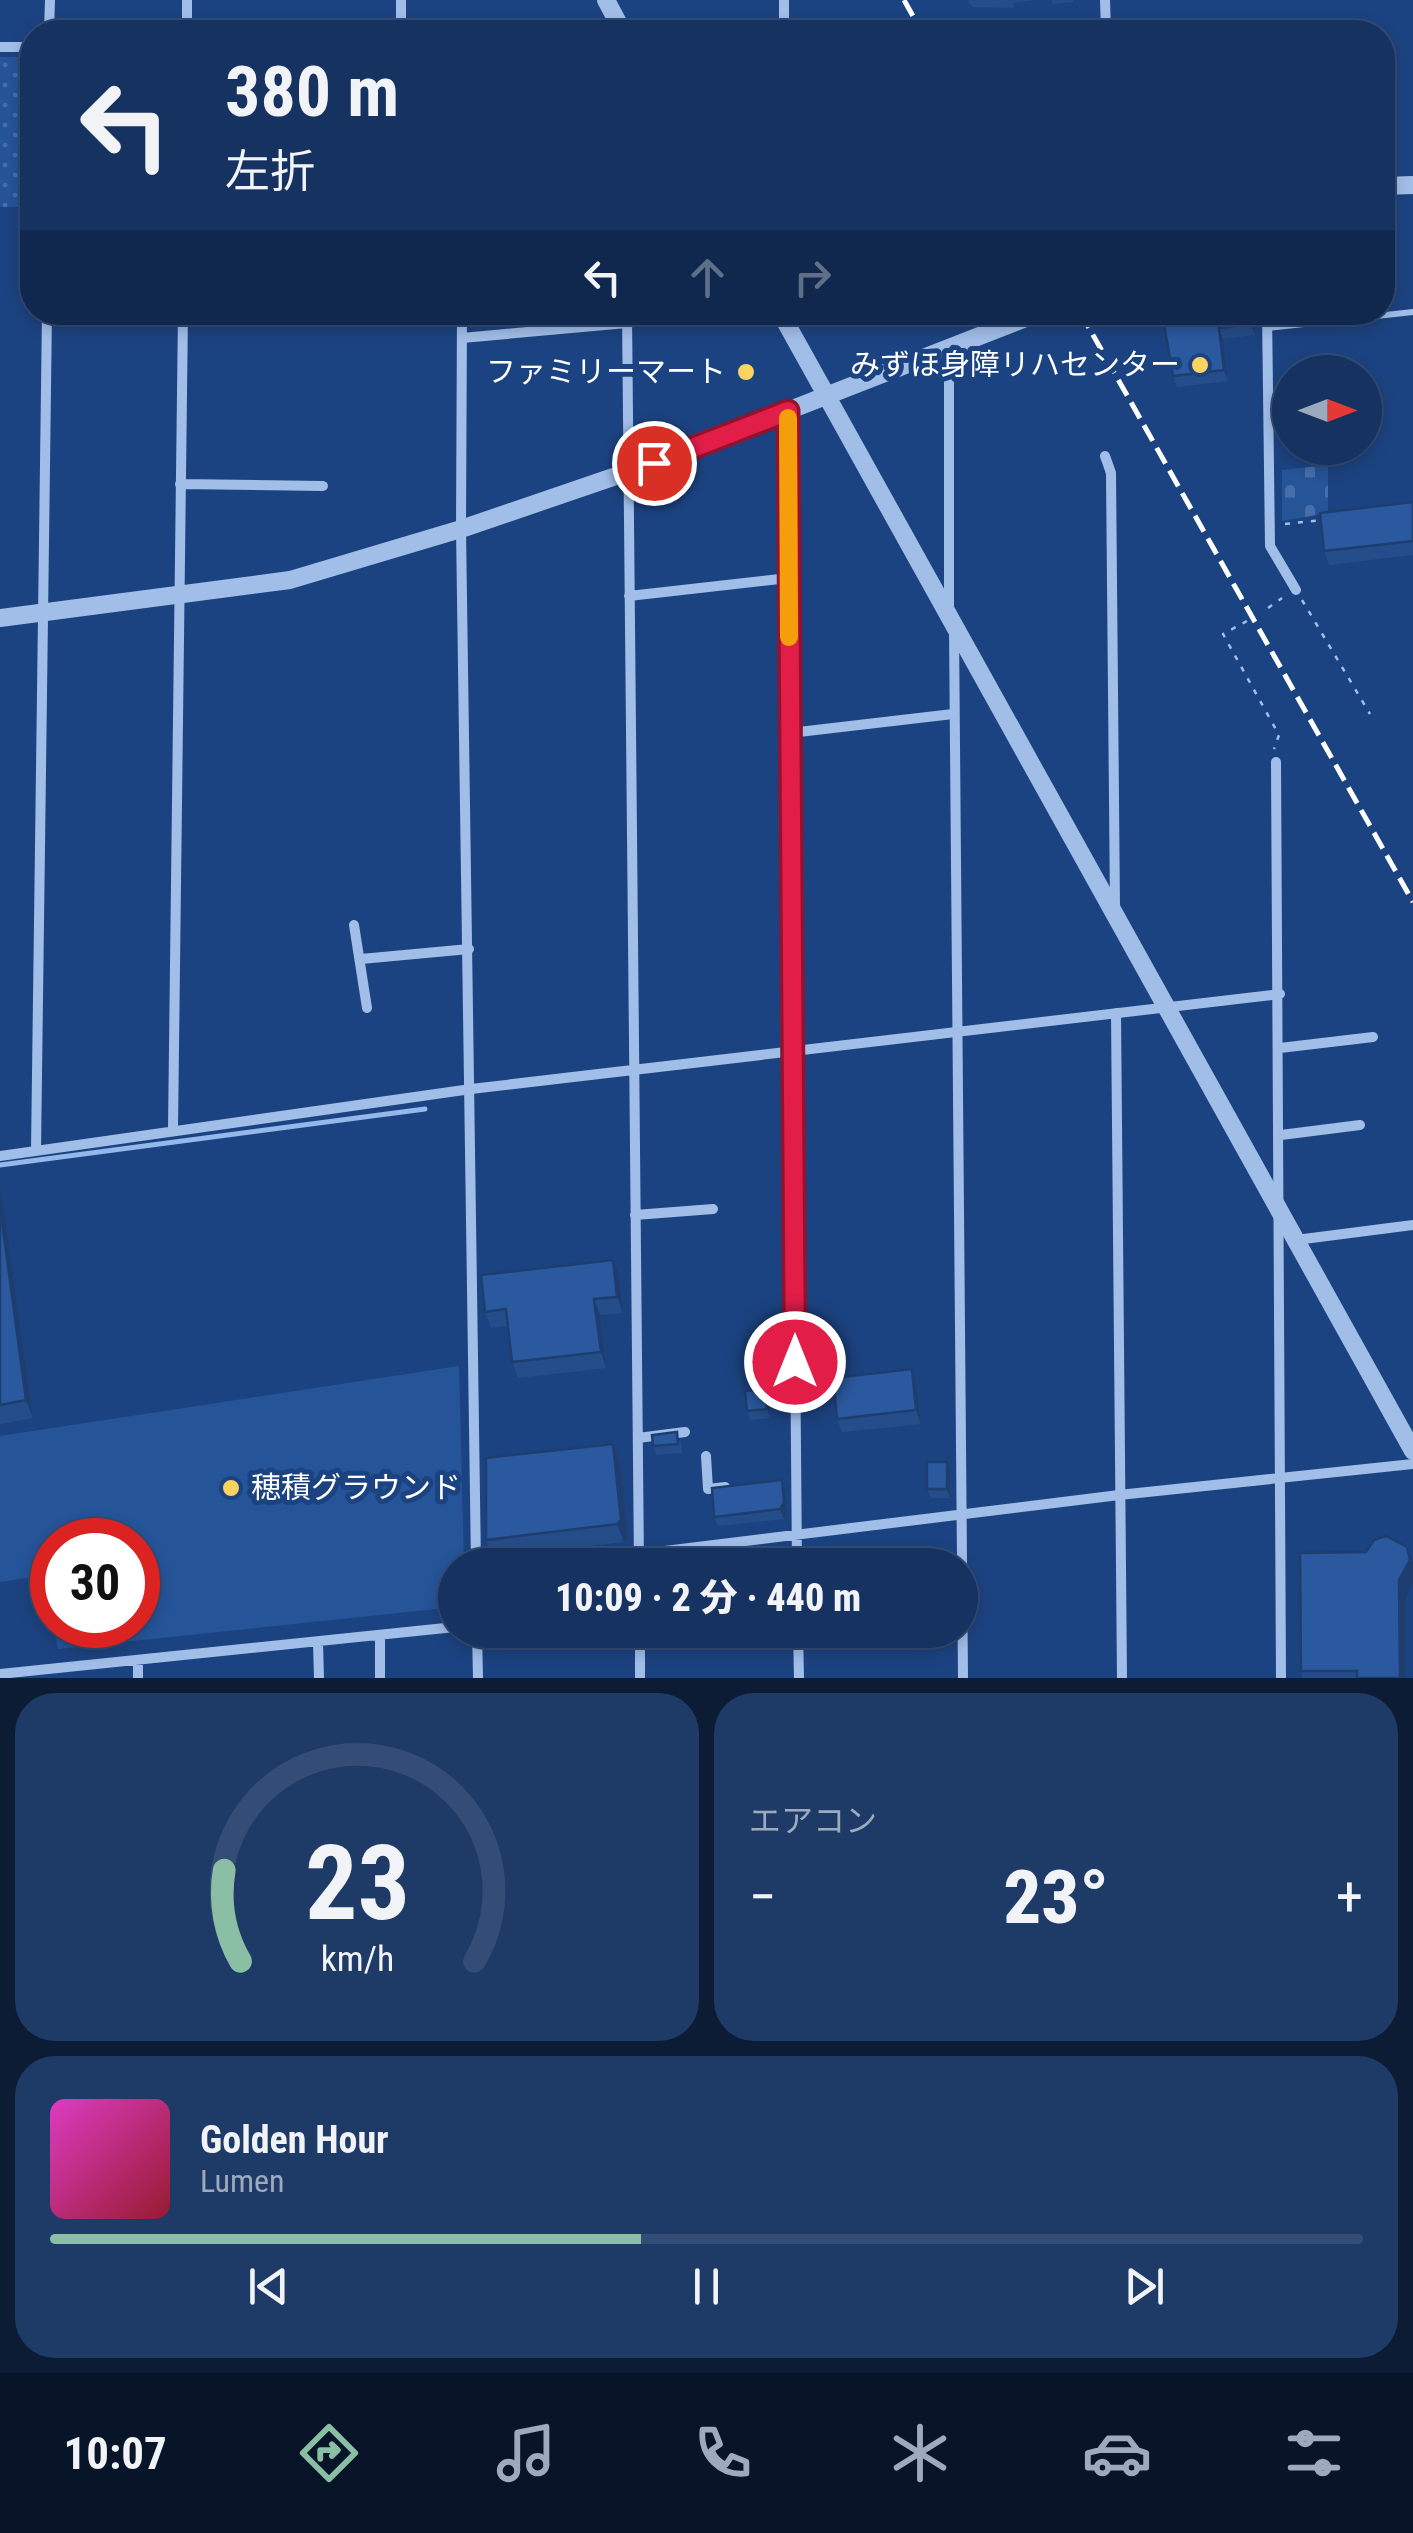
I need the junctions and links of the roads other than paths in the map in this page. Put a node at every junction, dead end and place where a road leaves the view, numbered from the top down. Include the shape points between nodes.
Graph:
1 (47, 325) edge
2 (183, 325) edge
3 (462, 325) edge
4 (569, 325) edge
5 (626, 325) edge
6 (787, 325) edge
7 (1009, 325) edge
8 (1268, 325) edge
9 (1295, 325) edge
10 (1268, 328) junction
11 (462, 338) junction
12 (950, 350) junction
13 (827, 396) junction
14 (788, 411) junction
15 (1105, 456) dead end
16 (627, 472) junction
17 (180, 484) junction
18 (323, 486) dead end
19 (461, 529) junction
20 (788, 578) junction
21 (1296, 590) road end
22 (628, 596) junction
23 (179, 597) junction
24 (44, 613) junction
25 (0, 618) edge
26 (952, 618) junction
27 (952, 714) junction
28 (790, 733) junction
29 (1276, 762) road end
30 (1115, 911) junction
31 (354, 926) dead end
32 (469, 949) junction
33 (360, 959) junction
34 (1280, 994) junction
35 (1168, 1007) junction
36 (367, 1008) dead end
37 (1116, 1014) junction
38 (955, 1030) junction
39 (1372, 1037) dead end
40 (1280, 1048) junction
41 (792, 1049) junction
42 (634, 1070) junction
43 (471, 1088) junction
44 (1360, 1125) dead end
45 (173, 1129) junction
46 (1281, 1134) junction
47 (36, 1151) junction
48 (0, 1156) edge
49 (713, 1208) dead end
50 (1280, 1212) junction
51 (635, 1216) junction
52 (1413, 1225) edge
53 (1296, 1240) junction
54 (685, 1432) dead end
55 (638, 1438) junction
56 (1413, 1452) edge
57 (706, 1456) dead end
58 (1413, 1464) edge
59 (796, 1478) junction
60 (778, 1480) edge
61 (1280, 1480) junction
62 (743, 1485) edge
63 (1119, 1495) junction
64 (961, 1516) junction
65 (796, 1536) junction
66 (476, 1548) edge
67 (639, 1548) edge
68 (718, 1548) edge
69 (796, 1548) edge
70 (961, 1548) edge
71 (438, 1630) edge
72 (380, 1637) junction
73 (318, 1643) junction
74 (477, 1648) edge
75 (640, 1648) edge
76 (798, 1648) edge
77 (962, 1648) edge
78 (138, 1662) junction
79 (0, 1674) edge
80 (138, 1678) edge
81 (319, 1678) edge
82 (380, 1678) edge
83 (478, 1678) edge
84 (640, 1678) edge
85 (798, 1678) edge
86 (963, 1678) edge
87 (1122, 1678) edge
88 (1281, 1678) edge

1 - 24 street
2 - 17 street
3 - 11 street
4 - 11 street
5 - 16 street
6 - 13 street
7 - 12 street
8 - 10 street
9 - 10 lane
10 - 21 street via 1270,546
11 - 19 street
12 - 13 street
12 - 26 street
13 - 14 street
13 - 26 street
14 - 16 street
14 - 20 street
15 - 30 street via 1111,474
16 - 19 street
16 - 22 street
17 - 18 street
17 - 23 street
19 - 23 street via 290,580
19 - 32 street
20 - 22 street
20 - 28 street
22 - 42 street
23 - 24 street
23 - 45 street
24 - 25 street
24 - 47 street
26 - 27 street
26 - 30 street
27 - 28 street
27 - 38 street
28 - 41 street
29 - 34 street
30 - 35 street
31 - 33 street
32 - 33 street
32 - 43 street
33 - 36 street
34 - 35 street
34 - 40 street
35 - 37 street
35 - 50 street
37 - 38 street
37 - 63 street
38 - 41 street
38 - 64 street
39 - 40 street
40 - 46 street
41 - 42 street
41 - 59 street
42 - 43 street
42 - 51 street
43 - 45 street
43 - 66 street
44 - 46 street
45 - 47 street
46 - 50 street
47 - 48 street
49 - 51 street
50 - 53 street
50 - 61 street
51 - 55 street
52 - 53 street
53 - 56 street
54 - 55 street
55 - 67 street
57 - 62 street via 708,1489
58 - 61 street
59 - 60 street
59 - 65 street
61 - 63 street
61 - 88 street
63 - 64 street
63 - 87 street
64 - 65 street
64 - 70 street
65 - 68 street
65 - 69 street
71 - 72 street
72 - 73 street
72 - 82 street
73 - 78 street
73 - 81 street
74 - 83 street
75 - 84 street
76 - 85 street
77 - 86 street
78 - 79 street
78 - 80 street

